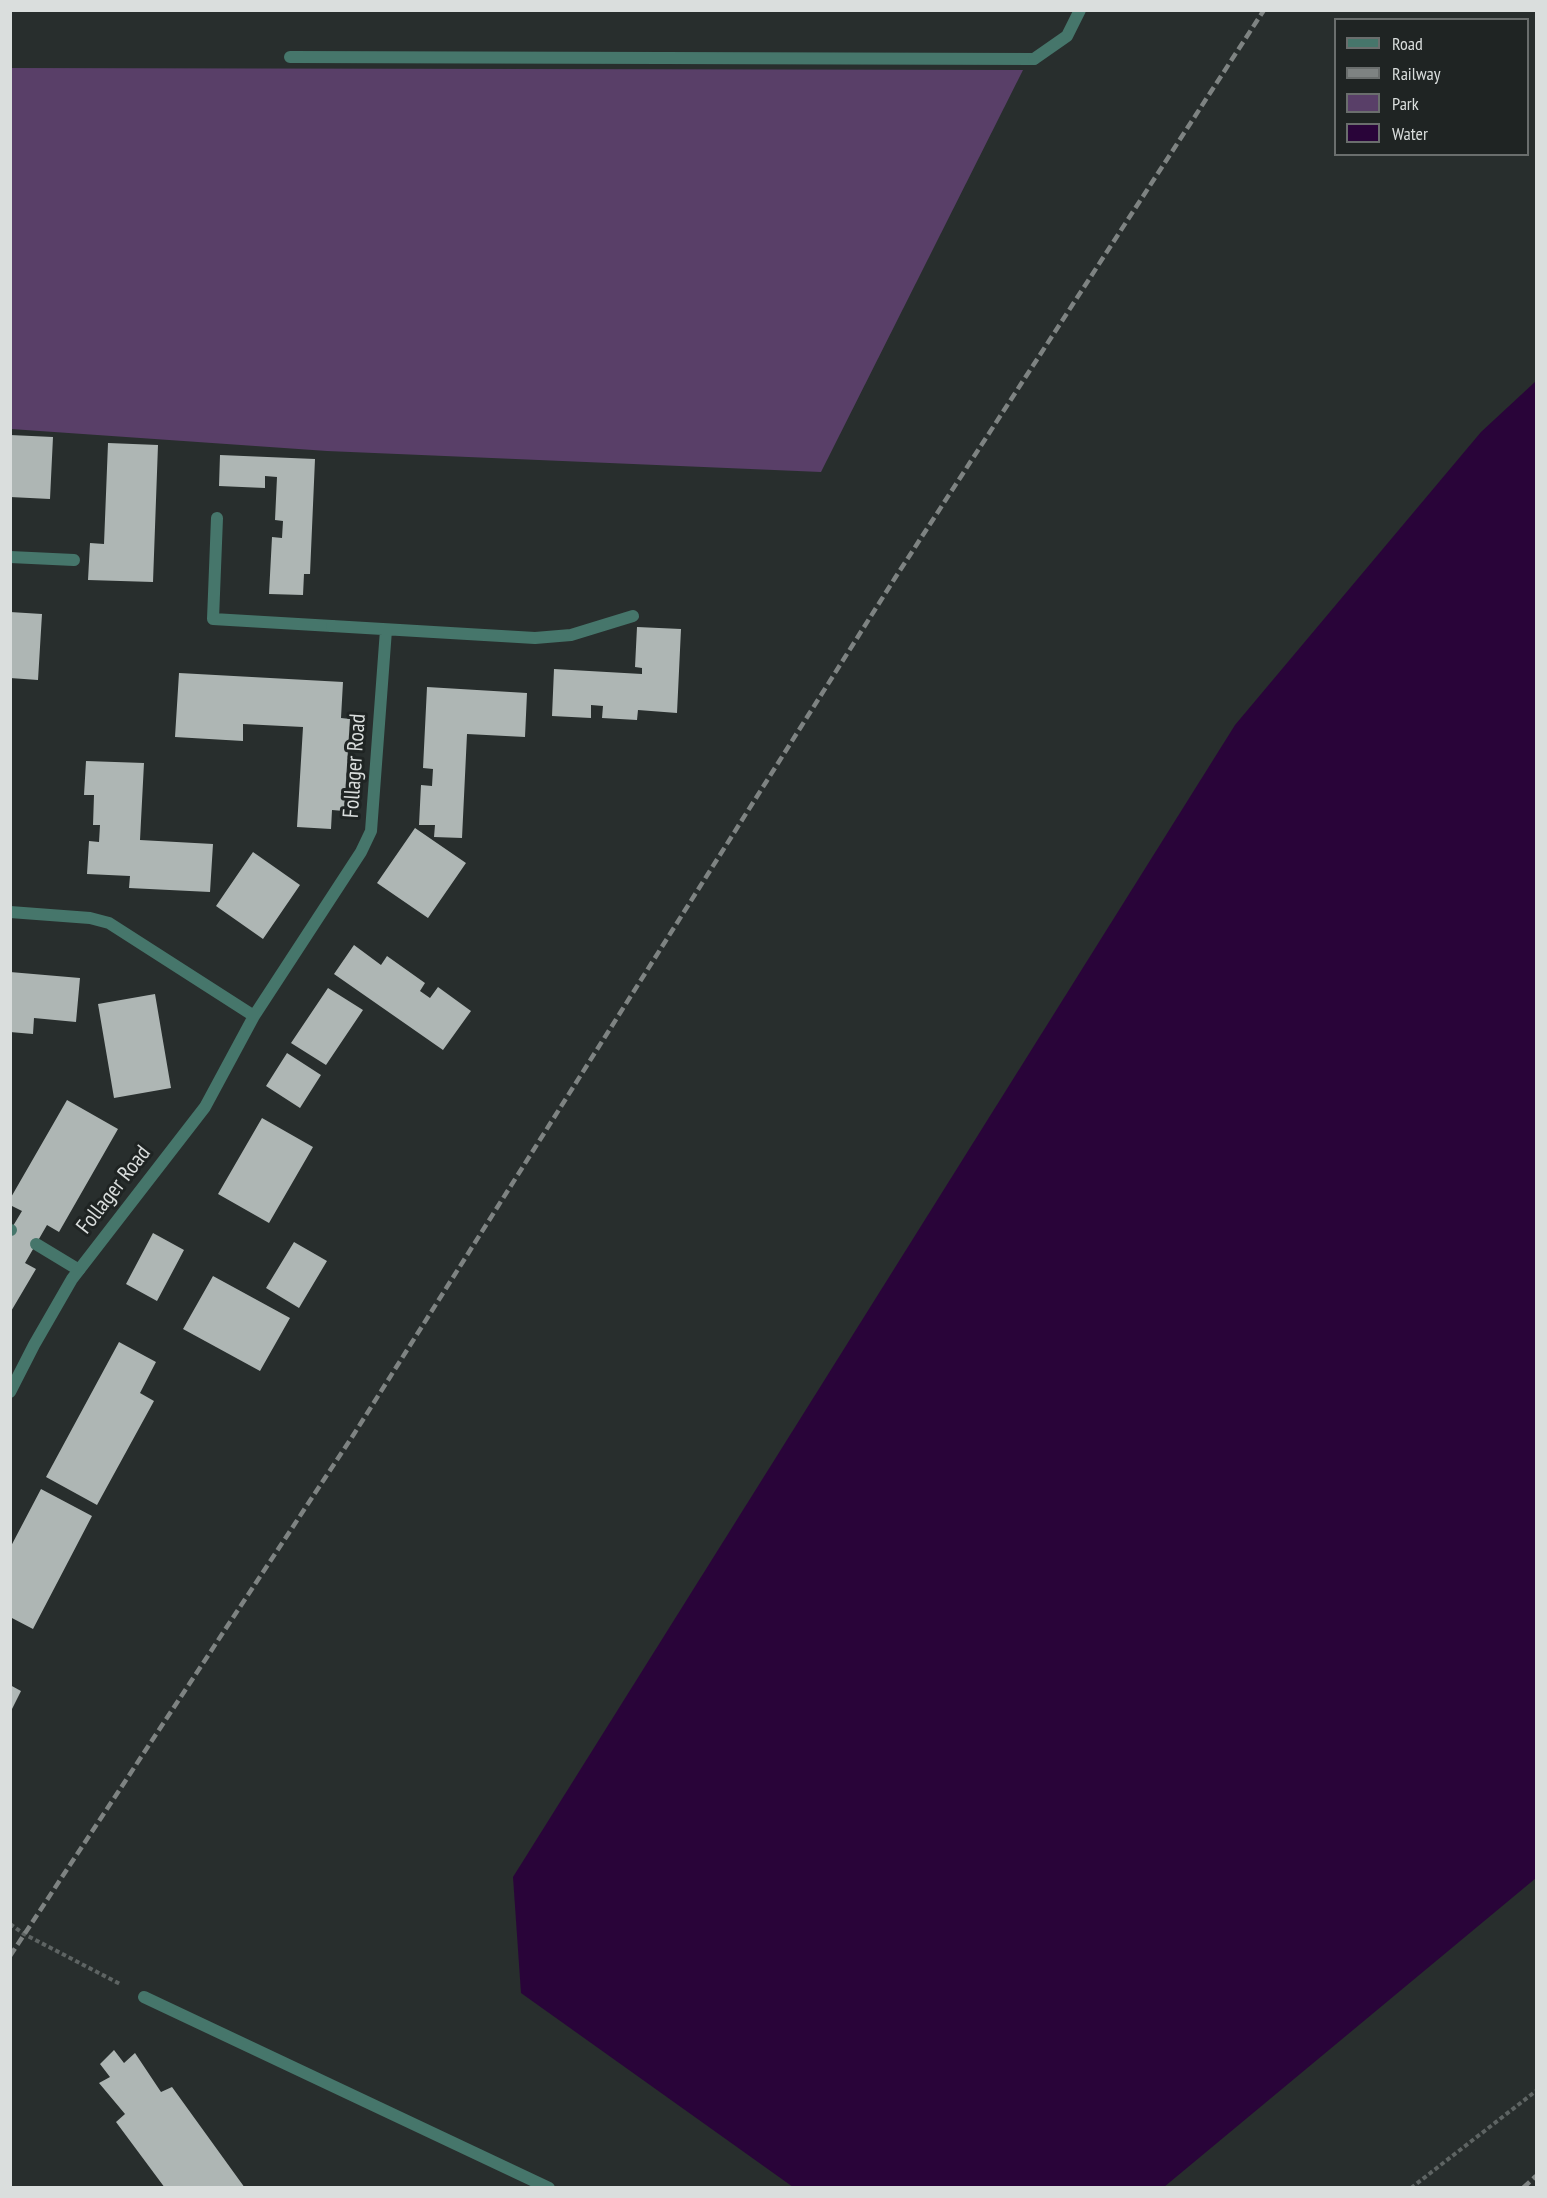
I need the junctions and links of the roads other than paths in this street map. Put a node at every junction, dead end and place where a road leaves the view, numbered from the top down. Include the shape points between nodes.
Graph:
1 (1080, 10) edge
2 (290, 57) dead end
3 (217, 518) dead end
4 (10, 557) edge
5 (75, 560) dead end
6 (633, 616) dead end
7 (386, 630) junction
8 (10, 912) edge
9 (254, 1016) junction
10 (36, 1244) dead end
11 (79, 1270) junction
12 (10, 1392) edge
13 (144, 1997) road end
14 (549, 2187) edge

1 - 2 street via 1067,36 1034,59
3 - 7 street via 213,619
4 - 5 street
6 - 7 street via 571,635 535,638
7 - 9 street, Follager Road via 371,831
8 - 9 street via 109,923
9 - 11 street, Follager Road via 205,1107
10 - 11 street
11 - 12 street, Follager Road
13 - 14 street

